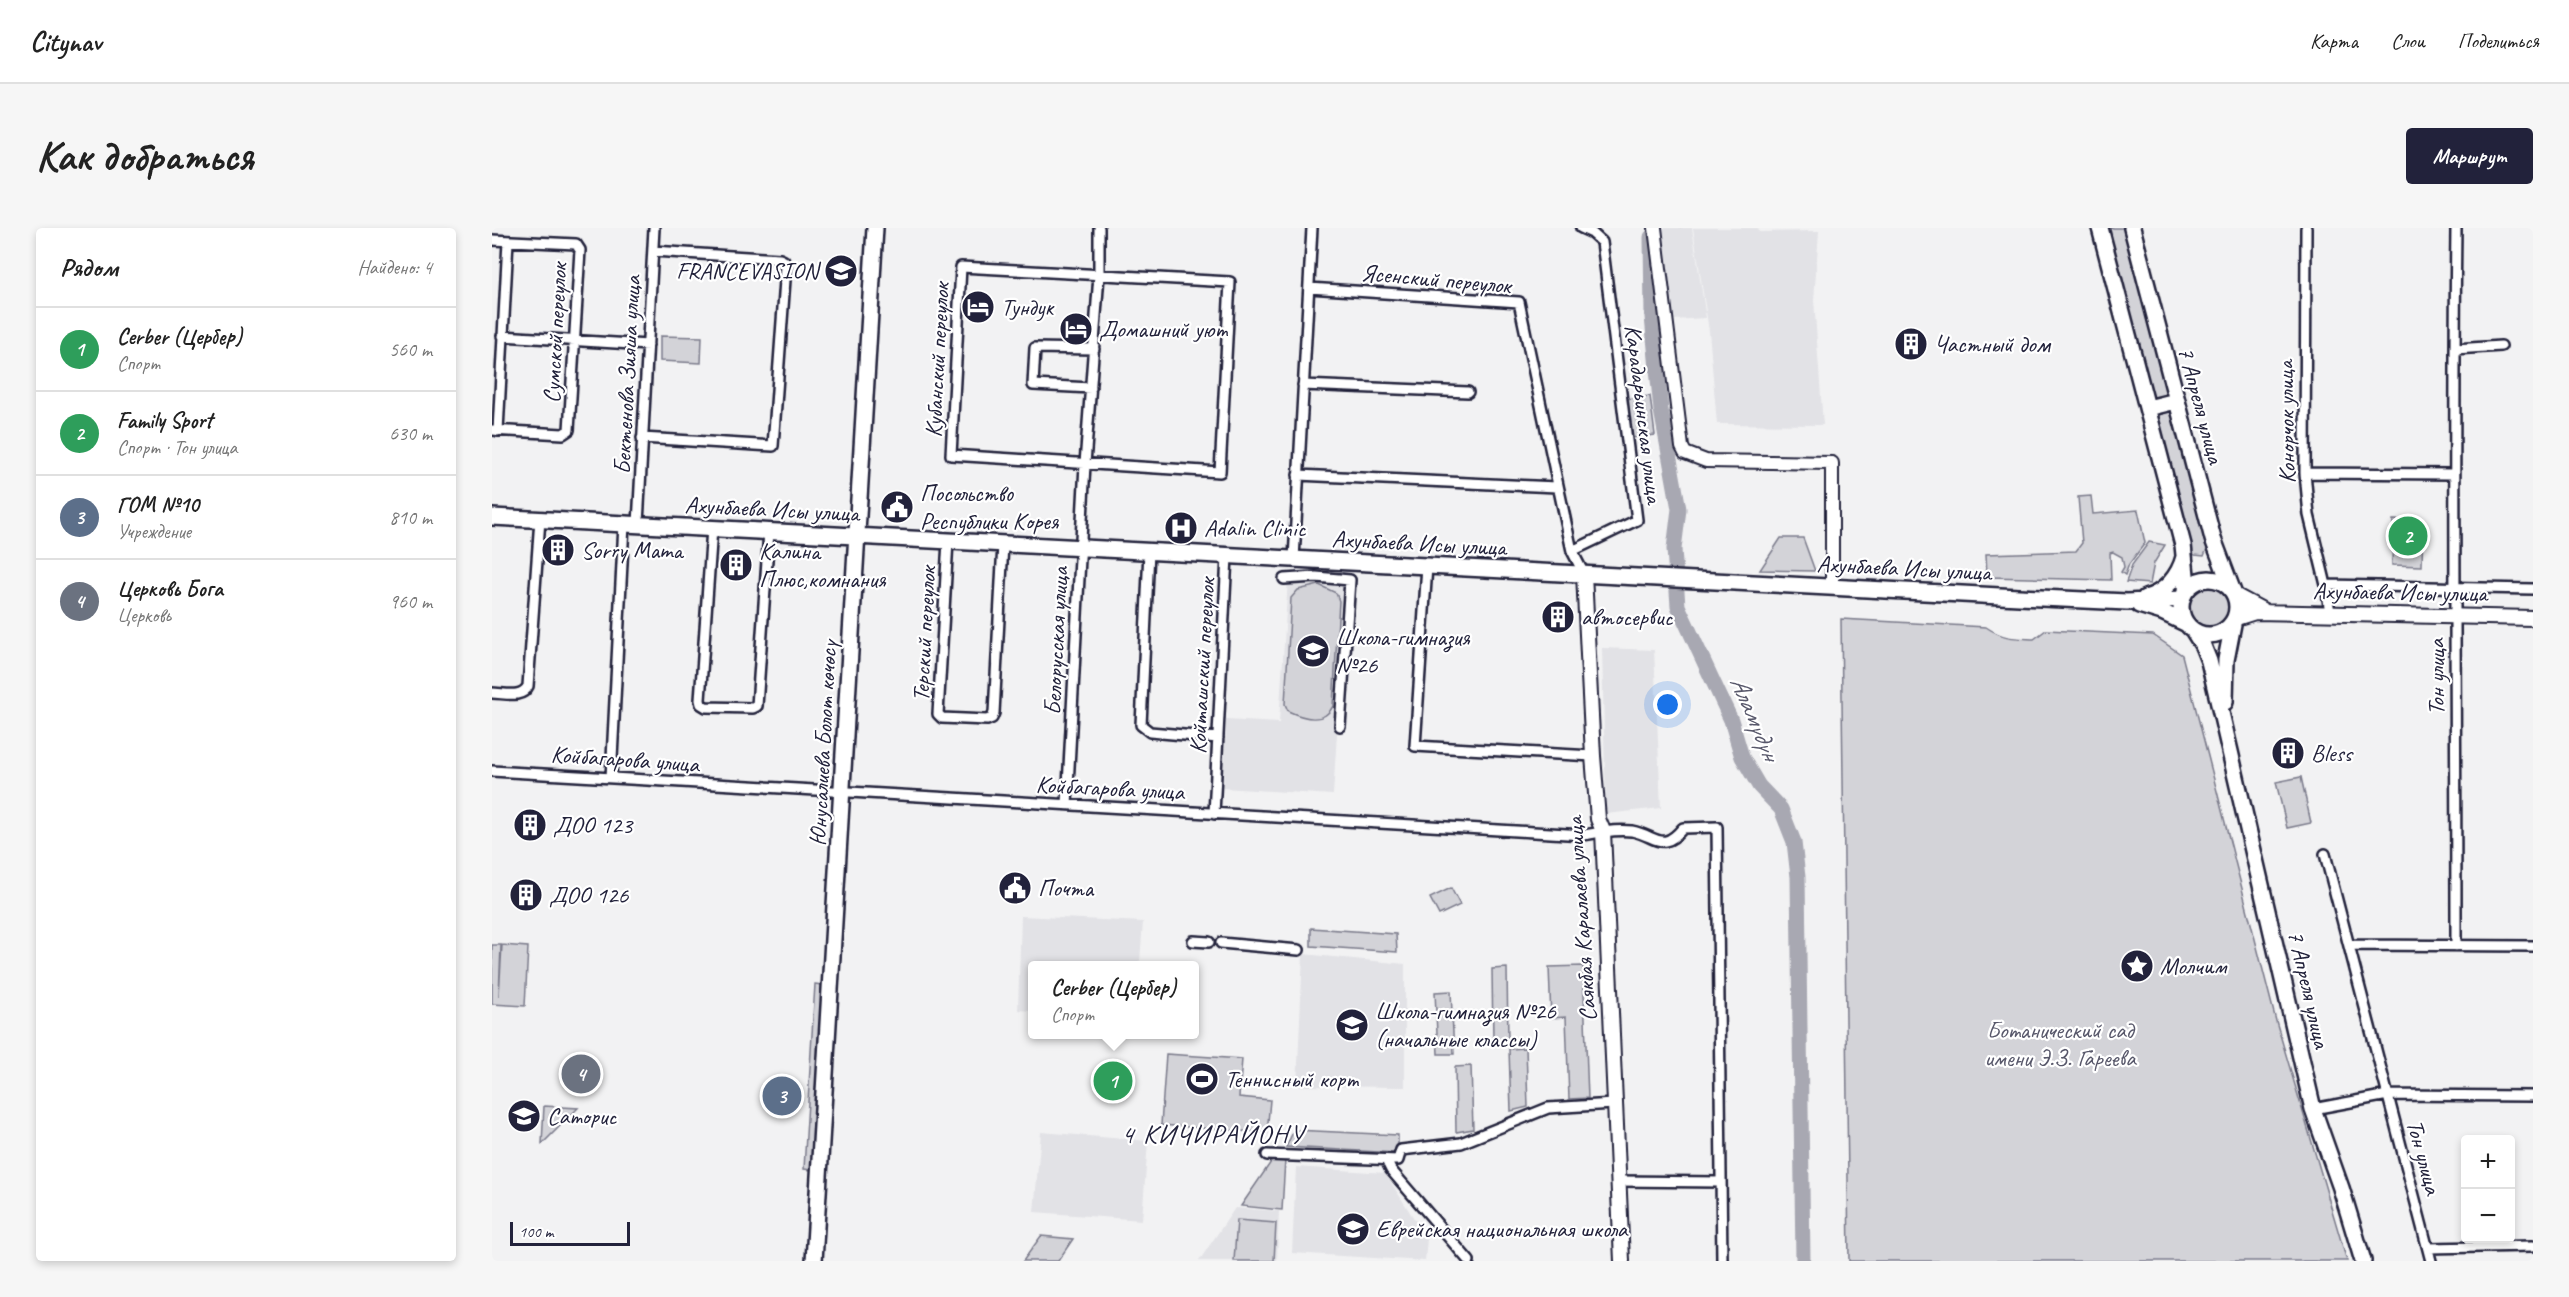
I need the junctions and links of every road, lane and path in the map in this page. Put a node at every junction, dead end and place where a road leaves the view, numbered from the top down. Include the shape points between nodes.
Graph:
1 (654, 228) edge
2 (875, 228) edge
3 (1099, 228) edge
4 (1312, 228) edge
5 (1581, 228) edge
6 (1655, 228) edge
7 (2100, 228) edge
8 (2132, 228) edge
9 (2306, 228) edge
10 (2456, 228) edge
11 (492, 240) edge
12 (508, 241) junction
13 (653, 251) junction
14 (1099, 274) junction
15 (1309, 288) junction
16 (502, 336) junction
17 (573, 341) junction
18 (648, 345) junction
19 (2501, 346) dead end
20 (1094, 349) junction
21 (2454, 349) junction
22 (1303, 385) junction
23 (1090, 388) junction
24 (1468, 392) dead end
25 (2176, 401) junction
26 (2148, 408) junction
27 (495, 430) edge
28 (642, 438) junction
29 (1085, 464) junction
30 (2305, 473) junction
31 (2453, 474) junction
32 (1299, 475) junction
33 (1557, 487) junction
34 (492, 517) edge
35 (540, 519) junction
36 (631, 524) junction
37 (711, 528) junction
38 (769, 531) junction
39 (858, 536) junction
40 (948, 541) junction
41 (1003, 544) junction
42 (1081, 548) junction
43 (1149, 551) junction
44 (1572, 551) junction
45 (2184, 554) junction
46 (1227, 556) junction
47 (1294, 559) junction
48 (1427, 566) junction
49 (1584, 574) junction
50 (1284, 579) dead end
51 (2326, 585) junction
52 (1832, 587) junction
53 (2456, 588) junction
54 (2533, 589) edge
55 (2234, 594) junction
56 (2184, 596) junction
57 (2127, 602) junction
58 (2266, 612) junction
59 (2330, 613) junction
60 (2456, 616) junction
61 (2533, 618) edge
62 (2234, 621) junction
63 (2190, 627) junction
64 (492, 693) edge
65 (2224, 723) junction
66 (1340, 726) dead end
67 (1218, 738) junction
68 (1593, 756) junction
69 (492, 771) edge
70 (611, 778) junction
71 (842, 792) junction
72 (1066, 805) junction
73 (1214, 814) junction
74 (1603, 831) junction
75 (2325, 854) dead end
76 (1192, 941) dead end
77 (1209, 942) dead end
78 (1221, 943) dead end
79 (2350, 945) junction
80 (2456, 946) junction
81 (2533, 946) edge
82 (1299, 950) dead end
83 (2388, 1095) junction
84 (2533, 1096) edge
85 (1614, 1104) junction
86 (2313, 1109) junction
87 (1267, 1155) dead end
88 (1386, 1160) junction
89 (1618, 1181) junction
90 (1721, 1182) junction
91 (2533, 1246) edge
92 (2428, 1248) junction
93 (814, 1261) edge
94 (1469, 1261) edge
95 (1622, 1261) edge
96 (1722, 1261) edge
97 (2363, 1261) edge
98 (2431, 1261) edge

1 - 13 street, Бектенова Зияша улица
2 - 39 main road, Юнусалиева Болот көчөсү
3 - 14 street, Белорусская улица
4 - 15 street
5 - 44 street, Карадарьинская улица via 1602,242 1637,520
6 - 52 street via 1682,447 1685,453 1706,461 1832,463
7 - 26 main road
8 - 25 main road, 7 Апреля улица
9 - 30 street, Конорчок улица
10 - 21 street, Тон улица
11 - 12 street, Сумской переулок
12 - 16 street
12 - 17 street, Сумской переулок via 579,246
13 - 18 street, Бектенова Зияша улица
13 - 28 street via 780,259 786,266 773,446
14 - 20 street, Белорусская улица
14 - 29 street, Кубанский переулок via 1230,282 1220,472
14 - 29 street, Кубанский переулок via 962,267 951,455
15 - 22 street
15 - 33 street, Ясенский переулок via 1519,302
16 - 17 street
16 - 27 street
17 - 18 street
17 - 27 street, Сумской переулок via 567,433
18 - 28 street, Бектенова Зияша улица
19 - 21 street
20 - 23 street, Белорусская улица
20 - 23 street via 1035,348 1033,385
21 - 31 street, Тон улица
22 - 24 street
22 - 32 street
23 - 29 street, Белорусская улица
25 - 26 main road
25 - 55 main road, 7 Апреля улица via 2213,539
26 - 45 main road
28 - 36 street, Бектенова Зияша улица
29 - 42 street, Белорусская улица
30 - 31 street
30 - 51 street, Конорчок улица via 2309,515
31 - 53 street, Тон улица
32 - 33 street
32 - 47 street
33 - 44 street, Ясенский переулок
34 - 35 main road, Ахунбаева Исы улица
35 - 36 main road, Ахунбаева Исы улица
35 - 64 street via 528,686 520,694
36 - 37 main road, Ахунбаева Исы улица
36 - 70 street, Бектенова Зияша улица
37 - 38 main road, Ахунбаева Исы улица
37 - 38 street via 700,700 706,707 757,706
38 - 39 main road, Ахунбаева Исы улица
39 - 40 main road, Ахунбаева Исы улица
39 - 71 main road, Юнусалиева Болот көчөсү
40 - 41 main road, Ахунбаева Исы улица
40 - 41 street, Терский переулок via 938,714 942,718 987,720 994,713
41 - 42 main road, Ахунбаева Исы улица
42 - 43 main road, Ахунбаева Исы улица
42 - 72 street, Белорусская улица
43 - 46 main road, Ахунбаева Исы улица
43 - 67 street via 1141,725 1150,732
44 - 49 street
45 - 56 main road
45 - 57 main road via 2181,568 2166,587 2150,597
46 - 47 main road, Ахунбаева Исы улица
46 - 67 street, Койташский переулок
47 - 48 main road, Ахунбаева Исы улица
48 - 49 main road, Ахунбаева Исы улица
48 - 68 street via 1415,746
49 - 52 main road, Ахунбаева Исы улица
49 - 68 main road, Саякбая Каралаева улица
50 - 66 street via 1350,580
51 - 53 street
51 - 59 street, Конорчок улица
52 - 57 main road, Ахунбаева Исы улица
53 - 54 street
53 - 60 street, Тон улица
55 - 56 main road via 2213,579 2198,582
55 - 58 main road, Ахунбаева Исы улица
55 - 62 main road via 2238,606
56 - 57 main road, Ахунбаева Исы улица
56 - 63 main road via 2181,609
57 - 63 main road, Ахунбаева Исы улица via 2162,612
58 - 59 main road, Ахунбаева Исы улица
58 - 62 main road, Ахунбаева Исы улица
59 - 60 main road, Ахунбаева Исы улица
60 - 61 main road, Ахунбаева Исы улица
60 - 80 street, Тон улица
62 - 63 main road via 2216,635 2208,636
62 - 65 main road, 7 Апреля улица via 2226,660
63 - 65 main road, 7 Апреля улица via 2209,661
65 - 86 main road, 7 Апреля улица
67 - 73 street, Койташский переулок
68 - 74 main road, Саякбая Каралаева улица via 1598,819
69 - 70 street, Койбагарова улица
70 - 71 street, Койбагарова улица
71 - 72 street, Койбагарова улица
71 - 93 main road, Юнусалиева Болот көчөсү
72 - 73 street, Койбагарова улица
73 - 74 street, Койбагарова улица via 1584,835
74 - 85 main road, Саякбая Каралаева улица
74 - 90 street, Койбагарова улица via 1633,831 1665,843 1683,828 1717,826
75 - 79 street, Тон улица
76 - 77 street
78 - 82 street
79 - 80 street
79 - 83 street, Тон улица
80 - 81 street
83 - 84 street
83 - 86 street
83 - 92 street, Тон улица
85 - 88 street via 1548,1108 1461,1143 1401,1150 1398,1160
85 - 89 main road, Саякбая Каралаева улица
86 - 97 main road, 7 Апреля улица
87 - 88 street
88 - 94 street
89 - 90 street
89 - 95 main road, Саякбая Каралаева улица
90 - 96 street
91 - 92 street
92 - 98 street, Тон улица

